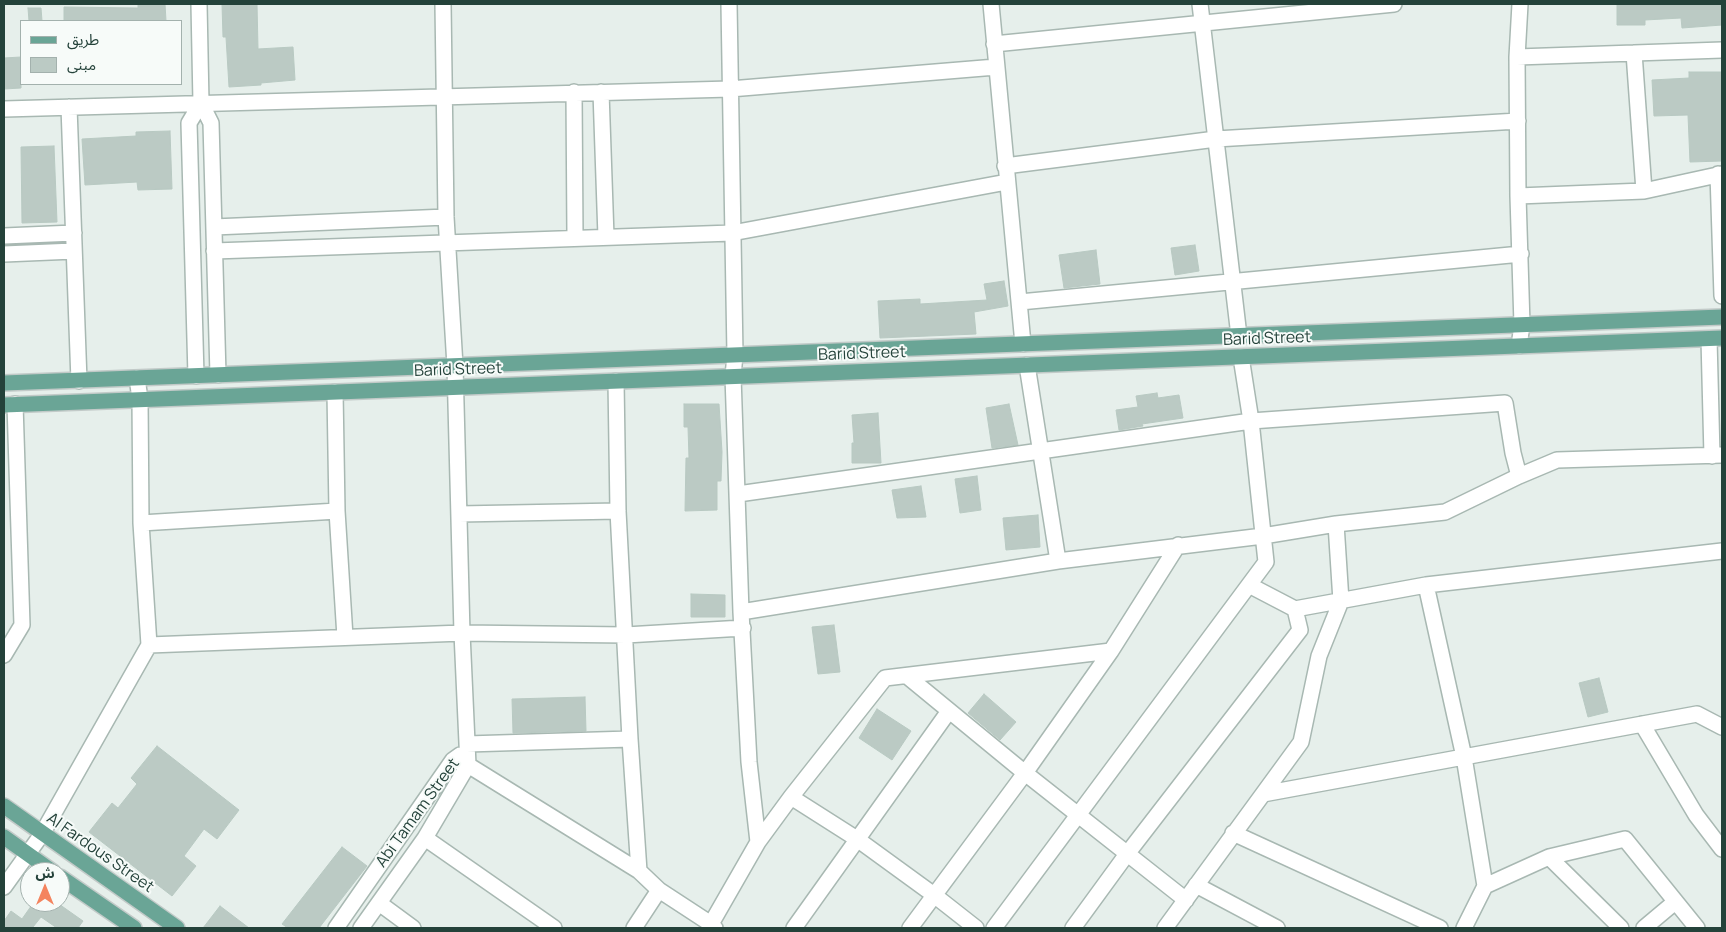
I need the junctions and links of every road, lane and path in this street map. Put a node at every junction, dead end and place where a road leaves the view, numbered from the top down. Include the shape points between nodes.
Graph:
1 (199, 4) edge
2 (443, 4) edge
3 (729, 4) edge
4 (991, 4) edge
5 (1200, 4) edge
6 (1394, 4) edge
7 (1520, 4) edge
8 (1202, 23) junction
9 (994, 44) junction
10 (1722, 50) edge
11 (1634, 53) junction
12 (1517, 57) junction
13 (996, 67) junction
14 (730, 89) junction
15 (574, 92) junction
16 (601, 92) junction
17 (445, 96) junction
18 (200, 103) junction
19 (69, 107) junction
20 (4, 109) edge
21 (1518, 121) junction
22 (1216, 139) junction
23 (1005, 166) junction
24 (1720, 174) edge
25 (1007, 182) junction
26 (1644, 191) junction
27 (1518, 196) junction
28 (446, 217) junction
29 (214, 227) junction
30 (74, 233) junction
31 (732, 233) junction
32 (4, 236) edge
33 (575, 237) junction
34 (606, 237) junction
35 (448, 242) junction
36 (74, 251) junction
37 (214, 251) junction
38 (4, 254) edge
39 (1521, 254) junction
40 (1233, 282) junction
41 (1722, 296) edge
42 (1020, 302) junction
43 (1722, 317) edge
44 (1522, 325) junction
45 (1239, 336) junction
46 (1716, 339) edge
47 (1022, 344) junction
48 (1519, 346) junction
49 (735, 355) junction
50 (1241, 357) junction
51 (1027, 365) junction
52 (455, 366) junction
53 (218, 375) junction
54 (196, 376) junction
55 (733, 376) junction
56 (136, 378) junction
57 (79, 381) junction
58 (616, 381) junction
59 (4, 384) edge
60 (456, 387) junction
61 (335, 392) junction
62 (140, 399) junction
63 (9, 404) edge
64 (1251, 421) junction
65 (1040, 450) junction
66 (1717, 456) edge
67 (1519, 476) junction
68 (738, 494) junction
69 (618, 511) junction
70 (337, 512) junction
71 (459, 514) junction
72 (140, 523) junction
73 (1336, 524) junction
74 (1264, 536) junction
75 (1178, 545) junction
76 (1722, 551) edge
77 (1058, 560) junction
78 (1249, 585) junction
79 (1426, 585) junction
80 (1341, 601) junction
81 (1295, 609) junction
82 (741, 612) junction
83 (743, 628) junction
84 (462, 633) junction
85 (626, 635) junction
86 (345, 637) junction
87 (149, 645) junction
88 (1112, 651) junction
89 (4, 655) edge
90 (907, 676) junction
91 (949, 711) junction
92 (1642, 724) junction
93 (1722, 727) edge
94 (630, 739) junction
95 (467, 747) junction
96 (1464, 757) junction
97 (453, 760) junction
98 (468, 765) junction
99 (1025, 773) junction
100 (1263, 794) junction
101 (791, 797) junction
102 (4, 806) edge
103 (1078, 814) junction
104 (1233, 833) junction
105 (42, 834) junction
106 (4, 838) edge
107 (425, 838) junction
108 (856, 840) junction
109 (758, 842) junction
110 (1722, 849) edge
111 (27, 854) junction
112 (1127, 854) junction
113 (1549, 857) junction
114 (39, 862) edge
115 (639, 871) junction
116 (70, 884) edge
117 (1196, 885) junction
118 (4, 886) edge
119 (1485, 886) junction
120 (659, 890) junction
121 (934, 895) junction
122 (1186, 900) junction
123 (1675, 902) junction
124 (379, 903) junction
125 (713, 926) edge
126 (134, 928) edge
127 (177, 928) edge
128 (336, 928) edge
129 (361, 928) edge
130 (412, 928) edge
131 (554, 928) edge
132 (634, 928) edge
133 (794, 928) edge
134 (910, 928) edge
135 (976, 928) edge
136 (994, 928) edge
137 (1074, 928) edge
138 (1165, 928) edge
139 (1278, 928) edge
140 (1440, 928) edge
141 (1464, 928) edge
142 (1621, 928) edge
143 (1644, 928) edge
144 (1697, 928) edge

1 - 18 street
2 - 17 street
3 - 14 street
4 - 9 street
5 - 8 street
6 - 8 street
7 - 12 street
8 - 9 street
8 - 22 street
9 - 13 street
10 - 11 street
11 - 12 street
11 - 26 street
12 - 21 street
13 - 14 street
13 - 23 street
14 - 16 street
14 - 31 street
15 - 16 street
15 - 17 street
15 - 33 street
16 - 34 street
17 - 18 street
17 - 28 street
18 - 19 street
18 - 29 street via 211,123
18 - 54 street via 189,123
19 - 20 street
19 - 30 street
21 - 22 street
21 - 27 street
22 - 23 street
22 - 40 street
23 - 25 street
24 - 26 street
24 - 41 street
25 - 31 street
25 - 42 street
26 - 27 street
27 - 39 street
28 - 29 street
28 - 35 street
29 - 37 street
30 - 32 street
30 - 36 street
31 - 34 street
31 - 49 street
33 - 34 street
33 - 35 street
35 - 37 street
35 - 52 street
36 - 38 street
36 - 57 street
37 - 53 street
39 - 40 street
39 - 44 street
40 - 42 street
40 - 45 street
42 - 47 street
43 - 44 main road, Barid Street
44 - 45 main road, Barid Street
44 - 48 street
45 - 47 main road, Barid Street
46 - 48 main road, Barid Street
46 - 66 street
47 - 49 main road, Barid Street
48 - 50 main road, Barid Street
49 - 52 main road, Barid Street
49 - 55 street
50 - 51 main road, Barid Street
50 - 64 street
51 - 55 main road, Barid Street
51 - 65 street
52 - 53 main road, Barid Street
52 - 60 street
53 - 54 main road, Barid Street
54 - 56 main road, Barid Street
55 - 58 main road, Barid Street
55 - 68 street
56 - 57 main road, Barid Street
56 - 62 street
57 - 59 main road, Barid Street
58 - 60 main road, Barid Street
58 - 69 street
60 - 61 main road, Barid Street
60 - 71 street
61 - 62 main road, Barid Street
61 - 70 street
62 - 63 main road, Barid Street
62 - 72 street
63 - 89 street via 22,624
64 - 65 street
64 - 67 street via 1505,403
64 - 74 street
65 - 68 street
65 - 77 street
66 - 67 street via 1557,460
67 - 73 street via 1445,512
68 - 82 street
69 - 71 street
69 - 85 street
70 - 72 street
70 - 86 street
71 - 84 street
72 - 87 street
73 - 74 street
73 - 80 street
74 - 75 street
74 - 78 street via 1266,562
75 - 77 street
75 - 88 street
76 - 79 street
77 - 82 street
78 - 81 street
78 - 103 street
79 - 80 street
79 - 96 street
80 - 81 street
80 - 100 street via 1320,656 1300,742
81 - 112 street via 1300,630
82 - 83 street
83 - 85 street
83 - 109 street via 749,762
84 - 85 street
84 - 86 street
84 - 95 street
85 - 94 street
86 - 87 street
87 - 105 street
88 - 90 street
88 - 99 street
90 - 91 street
90 - 101 street via 885,678
91 - 99 street
91 - 108 street
92 - 93 street via 1697,714
92 - 96 street
92 - 110 street via 1696,815
94 - 95 street
94 - 115 street
95 - 97 street, Abi Tamam Street
95 - 98 street, Abi Tamam Street
96 - 100 street
96 - 119 street
97 - 98 street
97 - 128 street, Abi Tamam Street
98 - 107 street, Abi Tamam Street
98 - 115 street
99 - 103 street
99 - 121 street
100 - 104 street
101 - 108 street
101 - 109 street
102 - 105 main road, Al Fardous Street
103 - 112 street
103 - 136 street
104 - 117 street
104 - 140 street
105 - 111 street
105 - 127 main road, Al Fardous Street
106 - 111 main road
107 - 124 street, Abi Tamam Street
107 - 131 street
108 - 121 street
108 - 133 street
109 - 125 street
111 - 114 main road
111 - 118 street
112 - 122 street
112 - 137 street
113 - 119 street
113 - 123 street via 1625,838
113 - 142 street
115 - 120 street
116 - 126 main road
117 - 122 street
117 - 139 street
119 - 141 street
120 - 125 street
120 - 132 street
121 - 134 street
121 - 135 street
122 - 138 street
123 - 143 street
123 - 144 street
124 - 129 street, Abi Tamam Street
124 - 130 street

